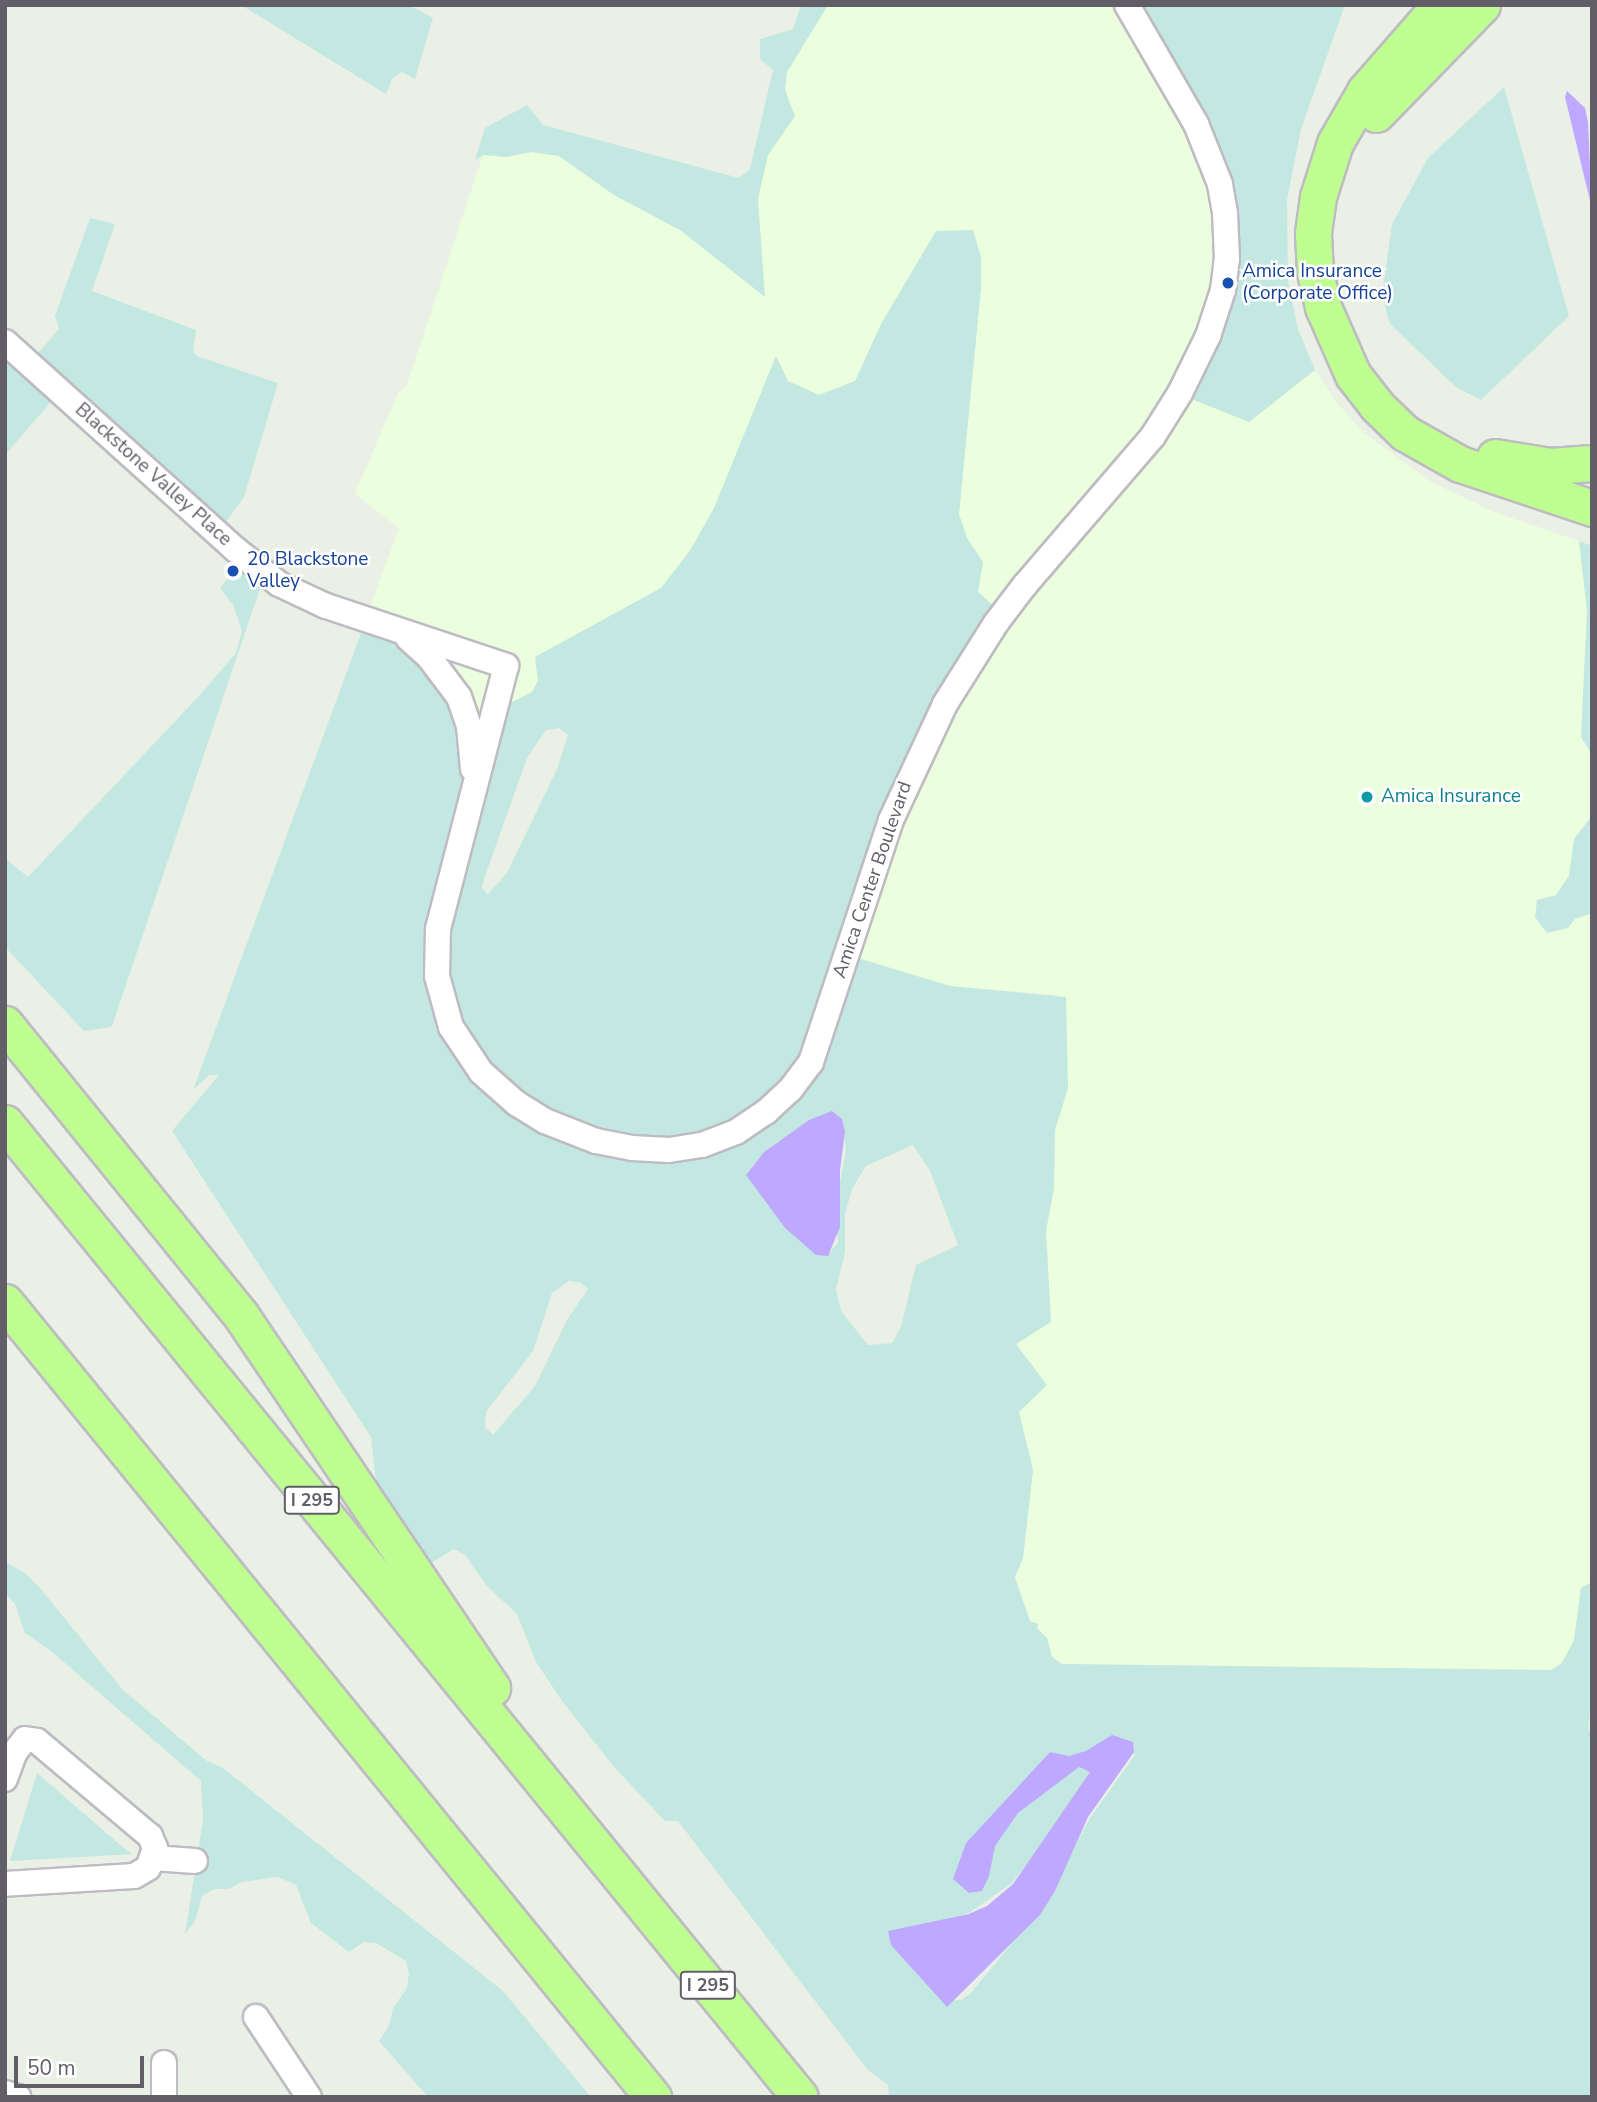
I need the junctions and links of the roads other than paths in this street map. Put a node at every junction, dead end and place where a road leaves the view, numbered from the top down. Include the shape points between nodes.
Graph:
1 (1127, 5) edge
2 (1440, 5) edge
3 (1482, 5) edge
4 (5, 342) edge
5 (1592, 463) edge
6 (1592, 508) edge
7 (399, 631) junction
8 (506, 666) joint
9 (474, 792) junction
10 (5, 1024) edge
11 (5, 1124) edge
12 (5, 1302) edge
13 (5, 1779) edge
14 (153, 1858) junction
15 (195, 1861) dead end
16 (620, 1876) junction
17 (5, 1884) edge
18 (256, 2017) dead end
19 (164, 2063) dead end
20 (5, 2093) edge
21 (799, 2096) edge
22 (18, 2097) edge
23 (164, 2097) edge
24 (309, 2097) edge
25 (653, 2097) edge

1 - 9 street, Amica Center Boulevard via 1196,124 1216,171 1227,243 1219,306 1196,365 1162,422 1010,604 939,715 882,845 817,1049 790,1090 751,1123 720,1140 685,1149 652,1150 613,1145 562,1129 491,1083 451,1027 437,968 440,920
2 - 6 highway via 1365,91 1335,143 1318,197 1313,234 1323,307 1358,383 1413,439 1460,464
3 - 5 highway via 1398,88 1362,134 1347,167 1334,218 1337,286 1349,326 1369,366 1404,406 1433,430 1506,461 1550,466
4 - 7 street, Blackstone Valley Place via 268,577 313,601
7 - 8 street, Blackstone Valley Place
7 - 9 street via 429,657 459,697 471,737
8 - 9 street, Amica Center Boulevard
10 - 16 highway via 240,1314
11 - 16 highway, I 295
12 - 25 highway
13 - 14 street via 25,1740 37,1741 150,1836
14 - 15 street
14 - 17 street via 148,1868 134,1875
16 - 21 highway, I 295
18 - 24 street
19 - 23 street
20 - 22 street

